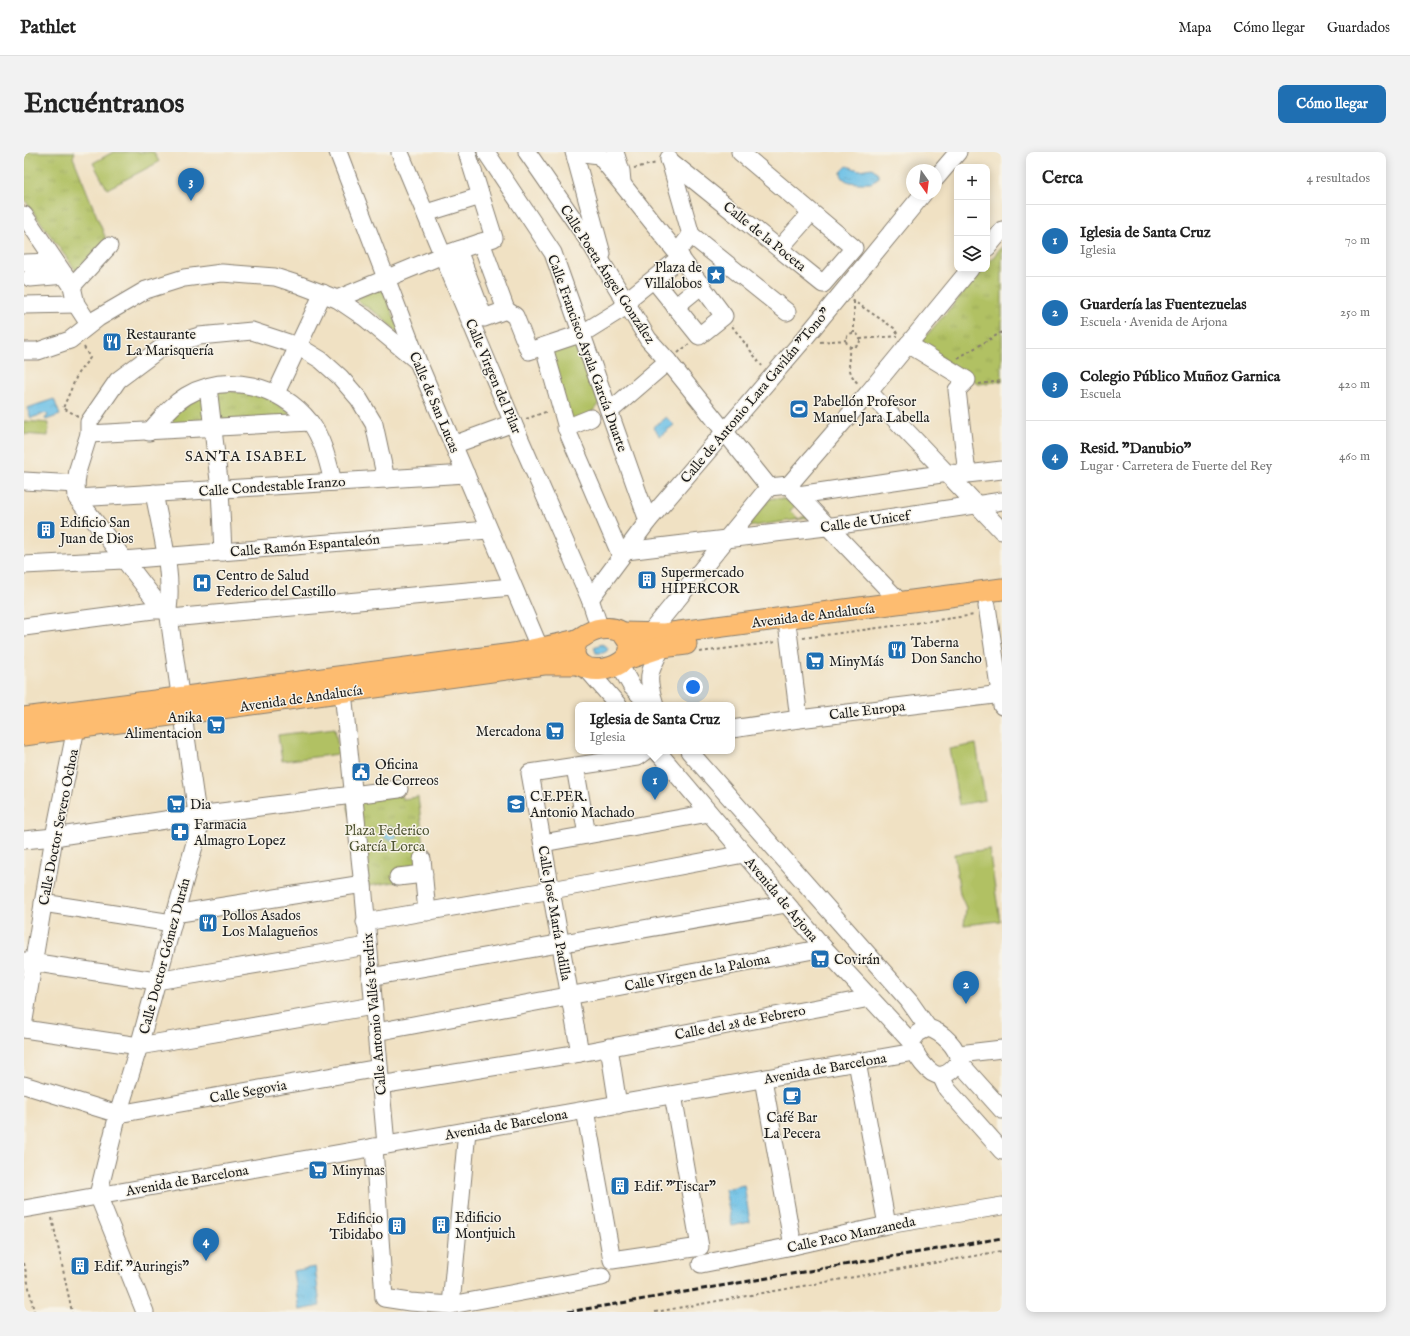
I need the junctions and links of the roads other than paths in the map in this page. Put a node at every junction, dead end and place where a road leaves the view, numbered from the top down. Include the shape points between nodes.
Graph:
1 (338, 152) edge
2 (487, 152) edge
3 (527, 152) edge
4 (575, 152) edge
5 (615, 152) edge
6 (740, 152) edge
7 (958, 152) edge
8 (400, 153) edge
9 (668, 156) edge
10 (470, 160) edge
11 (942, 171) edge
12 (621, 179) junction
13 (481, 196) junction
14 (919, 200) edge
15 (811, 213) junction
16 (426, 214) junction
17 (24, 215) edge
18 (29, 230) edge
19 (1002, 230) edge
20 (691, 235) junction
21 (481, 242) junction
22 (990, 244) edge
23 (108, 246) dead end
24 (780, 248) junction
25 (451, 252) junction
26 (679, 255) junction
27 (27, 270) edge
28 (967, 272) edge
29 (608, 273) junction
30 (64, 274) junction
31 (385, 279) junction
32 (654, 280) junction
33 (702, 285) junction
34 (330, 296) junction
35 (625, 302) junction
36 (76, 304) junction
37 (24, 305) edge
38 (675, 307) junction
39 (506, 310) junction
40 (787, 312) dead end
41 (84, 330) junction
42 (582, 333) junction
43 (903, 340) junction
44 (298, 346) junction
45 (536, 349) junction
46 (24, 351) edge
47 (668, 361) junction
48 (418, 362) junction
49 (208, 387) junction
50 (870, 392) junction
51 (276, 394) junction
52 (610, 411) junction
53 (592, 418) dead end
54 (310, 422) junction
55 (513, 423) junction
56 (89, 428) junction
57 (212, 428) junction
58 (566, 428) junction
59 (724, 431) junction
60 (149, 432) junction
61 (453, 446) junction
62 (1002, 470) edge
63 (948, 473) junction
64 (466, 474) junction
65 (967, 474) junction
66 (386, 479) junction
67 (24, 481) edge
68 (333, 482) junction
69 (769, 487) junction
70 (220, 489) junction
71 (793, 490) junction
72 (76, 491) junction
73 (154, 493) junction
74 (1002, 501) edge
75 (979, 505) junction
76 (648, 521) junction
77 (826, 527) junction
78 (488, 530) junction
79 (1002, 531) edge
80 (728, 538) junction
81 (223, 552) junction
82 (624, 553) junction
83 (165, 557) junction
84 (123, 560) junction
85 (24, 565) edge
86 (512, 587) junction
87 (1002, 589) edge
88 (590, 599) junction
89 (901, 604) junction
90 (994, 604) edge
91 (170, 614) junction
92 (24, 627) edge
93 (600, 629) junction
94 (788, 631) junction
95 (623, 633) junction
96 (577, 640) junction
97 (656, 641) junction
98 (540, 649) junction
99 (623, 661) junction
100 (583, 667) junction
101 (342, 692) junction
102 (1002, 698) edge
103 (615, 702) edge
104 (645, 702) edge
105 (654, 702) edge
106 (182, 706) junction
107 (24, 718) edge
108 (798, 719) junction
109 (76, 728) junction
110 (735, 729) edge
111 (24, 735) edge
112 (640, 754) edge
113 (660, 754) edge
114 (692, 754) edge
115 (575, 767) junction
116 (399, 789) dead end
117 (354, 795) junction
118 (709, 813) junction
119 (198, 814) junction
120 (587, 835) junction
121 (54, 837) junction
122 (24, 840) edge
123 (543, 843) junction
124 (744, 854) junction
125 (398, 877) dead end
126 (362, 880) junction
127 (552, 890) junction
128 (43, 903) junction
129 (786, 904) junction
130 (427, 912) junction
131 (173, 919) junction
132 (365, 922) junction
133 (562, 944) junction
134 (367, 946) junction
135 (824, 948) junction
136 (28, 961) edge
137 (370, 977) junction
138 (156, 981) junction
139 (570, 996) junction
140 (870, 998) junction
141 (373, 1006) junction
142 (24, 1020) edge
143 (928, 1028) junction
144 (24, 1029) edge
145 (376, 1032) junction
146 (140, 1046) junction
147 (609, 1047) junction
148 (913, 1047) junction
149 (1002, 1049) edge
150 (580, 1053) junction
151 (959, 1058) junction
152 (857, 1062) junction
153 (941, 1076) junction
154 (380, 1077) junction
155 (763, 1079) junction
156 (24, 1085) edge
157 (673, 1095) junction
158 (618, 1105) junction
159 (585, 1110) junction
160 (1002, 1110) edge
161 (118, 1114) junction
162 (467, 1131) junction
163 (380, 1146) junction
164 (1002, 1151) edge
165 (98, 1195) junction
166 (1002, 1206) edge
167 (24, 1209) edge
168 (887, 1225) junction
169 (793, 1246) junction
170 (701, 1264) dead end
171 (602, 1277) dead end
172 (451, 1304) junction
173 (145, 1312) edge

1 - 31 street, Calle de San Lucas
2 - 10 street
2 - 42 street, Calle Francisco Ayala García Duarte via 553,253
3 - 29 street, Calle Poeta Ángel González
4 - 12 street via 598,155
4 - 29 street
5 - 12 street
6 - 15 street
7 - 11 street
8 - 16 street, Calle Virgen del Pilar
9 - 20 street
9 - 24 street, Calle de la Poceta
10 - 13 street
12 - 26 street
13 - 16 street
13 - 21 street via 494,238
14 - 59 street, Calle de Antonio Lara Gavilán "Tono" via 848,298 804,339
15 - 24 street
15 - 24 street, Calle de la Poceta via 854,248 823,284
16 - 25 street, Calle Virgen del Pilar
17 - 18 street
18 - 30 street
19 - 22 street
20 - 26 street
20 - 40 street
21 - 25 street
21 - 39 street
23 - 30 street
25 - 31 street
25 - 39 street via 484,318
25 - 55 street, Calle Virgen del Pilar
26 - 32 street
26 - 33 street
27 - 30 street
28 - 43 street
29 - 35 street, Calle Poeta Ángel González
30 - 36 street
31 - 34 street
31 - 48 street, Calle de San Lucas
32 - 35 street
32 - 38 street
33 - 38 street
33 - 38 street via 724,316 699,336
34 - 41 street via 275,277 222,273 184,278 146,290
34 - 44 street
34 - 48 street via 365,318
35 - 42 street via 620,310
35 - 47 street, Calle Poeta Ángel González via 648,340
36 - 37 street
36 - 41 street
39 - 45 street via 515,316
41 - 46 street via 70,340 38,351
42 - 45 street
42 - 52 street, Calle Francisco Ayala García Duarte
43 - 50 street
43 - 65 street via 967,380 957,390
44 - 51 street
44 - 56 street via 252,331 200,336 161,348 118,380
44 - 66 street via 321,360 360,399 374,424
45 - 58 street via 561,407
47 - 52 street
47 - 59 street, Calle Poeta Ángel González
48 - 61 street, Calle de San Lucas
49 - 51 street via 237,383
49 - 57 street
49 - 60 street via 181,400
50 - 63 street
50 - 71 street
51 - 54 street
52 - 76 street, Calle Francisco Ayala García Duarte
53 - 58 street
54 - 57 street
54 - 68 street via 324,449
55 - 61 street
55 - 88 street, Calle Virgen del Pilar
56 - 60 street
56 - 72 street via 78,469
57 - 60 street
57 - 70 street
58 - 82 street
59 - 69 street, Calle Poeta Ángel González
59 - 76 street, Calle de Antonio Lara Gavilán "Tono"
61 - 64 street, Calle de San Lucas
62 - 65 street
63 - 65 street
63 - 71 street
63 - 75 street
64 - 66 street, Calle Condestable Iranzo
64 - 78 street, Calle de San Lucas
66 - 68 street, Calle Condestable Iranzo
67 - 72 street, Calle Condestable Iranzo
68 - 70 street, Calle Condestable Iranzo
69 - 71 street
69 - 80 street
70 - 73 street, Calle Condestable Iranzo
70 - 81 street
71 - 77 street
72 - 73 street, Calle Condestable Iranzo
72 - 84 street
73 - 83 street, Calle Doctor Gómez Durán
74 - 75 street, Calle de Unicef
75 - 77 street, Calle de Unicef
75 - 79 street
76 - 82 street, Calle de Antonio Lara Gavilán "Tono"
77 - 80 street, Calle de Unicef
77 - 89 street
78 - 81 street, Calle Ramón Espantaleón
78 - 86 street, Calle de San Lucas
80 - 82 street, Calle de Unicef
80 - 97 street
81 - 83 street, Calle Ramón Espantaleón
82 - 88 street, Calle de Antonio Lara Gavilán "Tono"
83 - 84 street, Calle Ramón Espantaleón
83 - 91 street, Calle Doctor Gómez Durán
84 - 85 street, Calle Ramón Espantaleón
84 - 91 street via 156,601
86 - 91 street
86 - 98 street, Calle de San Lucas
87 - 89 main road, Avenida de Andalucía
88 - 93 street, Calle Virgen del Pilar
89 - 97 main road, Avenida de Andalucía via 664,634
90 - 94 main road, Avenida de Andalucía
90 - 102 street
91 - 92 street via 153,610
91 - 106 street, Calle Doctor Gómez Durán
93 - 95 main road via 612,629
93 - 96 main road
94 - 97 main road, Avenida de Andalucía
94 - 108 street
95 - 97 main road, Avenida de Andalucía
95 - 99 main road via 629,642 630,650
96 - 98 main road, Avenida de Andalucía
96 - 100 main road via 574,653
97 - 99 main road, Avenida de Andalucía
97 - 105 street via 649,684
98 - 106 main road, Avenida de Andalucía
99 - 100 main road via 608,668
99 - 104 street via 632,687
100 - 101 main road, Avenida de Andalucía via 544,664
100 - 103 street
101 - 106 main road, Avenida de Andalucía
101 - 117 street, Calle Antonio Vallés Perdrix
102 - 108 street, Calle Europa
106 - 107 main road, Avenida de Andalucía
106 - 109 main road, Avenida de Andalucía
106 - 119 street, Calle Doctor Gómez Durán
108 - 110 street, Calle Europa
109 - 111 main road, Avenida de Andalucía
109 - 121 street, Calle Doctor Severo Ochoa
112 - 115 street via 636,757
113 - 118 street, Avenida de Arjona
114 - 143 street, Avenida de Arjona via 909,1001
115 - 120 street
115 - 123 street, Calle José María Padilla via 530,773
116 - 117 street
117 - 119 street
117 - 126 street, Calle Antonio Vallés Perdrix
118 - 120 street
118 - 124 street, Avenida de Arjona
119 - 121 street
119 - 131 street, Calle Doctor Gómez Durán via 199,828
120 - 123 street
121 - 122 street
121 - 128 street, Calle Doctor Severo Ochoa
123 - 127 street, Calle José María Padilla
124 - 127 street
124 - 129 street, Avenida de Arjona
125 - 130 street via 423,866
126 - 131 street
126 - 132 street, Calle Antonio Vallés Perdrix
127 - 130 street
127 - 133 street, Calle José María Padilla
128 - 131 street
128 - 136 street, Calle Doctor Severo Ochoa
129 - 133 street
129 - 135 street, Avenida de Arjona
130 - 132 street
131 - 138 street, Calle Doctor Gómez Durán
132 - 134 street, Calle Antonio Vallés Perdrix
133 - 137 street
133 - 139 street, Calle José María Padilla
134 - 137 street, Calle Antonio Vallés Perdrix
134 - 138 street
135 - 139 street, Calle Virgen de la Paloma
135 - 140 street, Avenida de Arjona
136 - 138 street
136 - 142 street, Calle Doctor Severo Ochoa
137 - 141 street, Calle Antonio Vallés Perdrix
138 - 146 street, Calle Doctor Gómez Durán
139 - 145 street, Calle Virgen de la Paloma
139 - 150 street, Calle José María Padilla
140 - 147 street, Calle del 28 de Febrero
140 - 148 street, Avenida de Arjona
141 - 145 street, Calle Antonio Vallés Perdrix
141 - 146 street
143 - 148 street via 918,1033
143 - 151 street via 942,1036
144 - 146 street
145 - 154 street, Calle Antonio Vallés Perdrix
146 - 161 street, Calle Doctor Gómez Durán
147 - 150 street, Calle del 28 de Febrero
147 - 158 street
148 - 152 street, Avenida de Barcelona
148 - 153 street via 933,1074
149 - 151 street
150 - 154 street, Calle Segovia
151 - 153 street via 952,1070
151 - 160 street
152 - 155 street, Avenida de Barcelona
152 - 168 street
153 - 164 street via 947,1089
154 - 161 street, Calle Segovia
154 - 163 street, Calle Antonio Vallés Perdrix
155 - 157 street, Avenida de Barcelona
155 - 169 street
156 - 161 street
157 - 158 street, Avenida de Barcelona
157 - 159 street via 700,1247 612,1260
158 - 159 street, Avenida de Barcelona
159 - 162 street, Avenida de Barcelona
161 - 165 street, Calle Doctor Gómez Durán
162 - 163 street, Avenida de Barcelona
162 - 172 street
163 - 165 street, Avenida de Barcelona
163 - 172 street, Calle Antonio Vallés Perdrix via 384,1298
165 - 167 street, Avenida de Barcelona
165 - 173 street
166 - 168 street, Calle Paco Manzaneda
168 - 169 street, Calle Paco Manzaneda
169 - 170 street, Calle Paco Manzaneda
171 - 172 street

